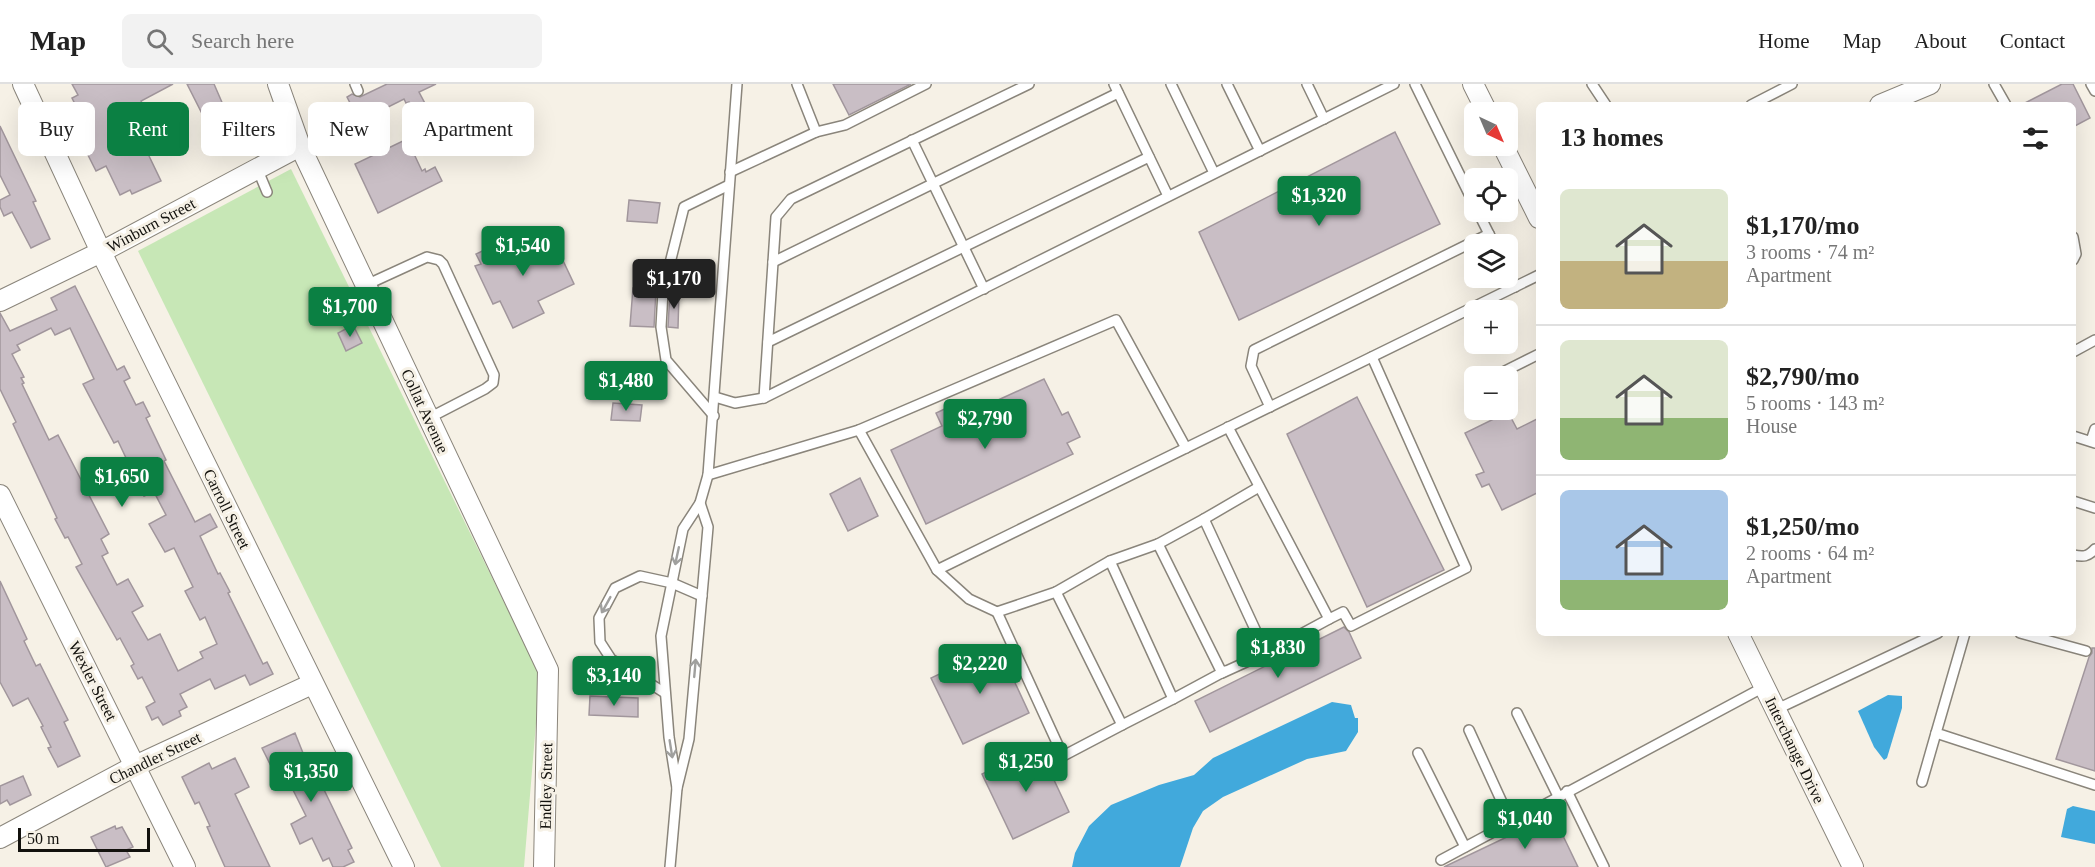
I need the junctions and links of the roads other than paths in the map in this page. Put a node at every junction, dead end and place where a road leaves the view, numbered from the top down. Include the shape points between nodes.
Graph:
1 (23, 84) edge
2 (737, 84) edge
3 (797, 84) edge
4 (926, 84) edge
5 (1029, 84) edge
6 (1171, 84) edge
7 (1227, 84) edge
8 (1307, 84) edge
9 (1394, 84) edge
10 (1415, 84) edge
11 (1473, 84) edge
12 (1592, 84) edge
13 (1792, 84) edge
14 (1930, 84) edge
15 (1994, 84) edge
16 (2091, 84) edge
17 (281, 85) edge
18 (1116, 88) edge
19 (2095, 91) edge
20 (1482, 102) edge
21 (1604, 102) edge
22 (1757, 102) edge
23 (1887, 102) edge
24 (2004, 102) edge
25 (1324, 119) junction
26 (816, 132) junction
27 (912, 140) junction
28 (300, 146) junction
29 (1260, 151) junction
30 (1508, 156) edge
31 (1149, 157) junction
32 (257, 168) junction
33 (730, 172) junction
34 (1214, 173) junction
35 (933, 184) junction
36 (1464, 184) edge
37 (729, 185) junction
38 (267, 192) dead end
39 (1168, 196) junction
40 (1536, 212) edge
41 (1483, 222) edge
42 (1489, 234) edge
43 (1464, 246) edge
44 (963, 247) junction
45 (101, 252) junction
46 (773, 262) junction
47 (1536, 276) edge
48 (366, 285) junction
49 (1518, 286) edge
50 (1513, 288) edge
51 (984, 289) junction
52 (0, 301) edge
53 (2095, 340) edge
54 (768, 342) junction
55 (2076, 350) edge
56 (1536, 356) edge
57 (1372, 357) junction
58 (1515, 366) edge
59 (715, 397) junction
60 (764, 398) junction
61 (1270, 407) junction
62 (714, 416) junction
63 (429, 418) junction
64 (1228, 427) junction
65 (2095, 429) edge
66 (859, 430) junction
67 (2076, 437) edge
68 (2093, 442) edge
69 (1186, 448) junction
70 (708, 475) junction
71 (1259, 487) junction
72 (0, 495) edge
73 (2076, 502) edge
74 (700, 503) junction
75 (2095, 508) edge
76 (1204, 519) junction
77 (1158, 544) junction
78 (2095, 549) edge
79 (2076, 556) edge
80 (1110, 561) junction
81 (937, 570) junction
82 (672, 583) junction
83 (1056, 592) junction
84 (702, 596) junction
85 (997, 612) junction
86 (1329, 619) junction
87 (1739, 636) edge
88 (1932, 636) edge
89 (1964, 636) edge
90 (2031, 636) edge
91 (2086, 651) dead end
92 (1266, 653) junction
93 (548, 670) joint
94 (1225, 671) junction
95 (312, 684) junction
96 (1764, 687) junction
97 (665, 693) junction
98 (1173, 699) junction
99 (1775, 710) junction
100 (1517, 713) dead end
101 (1122, 725) junction
102 (1469, 730) dead end
103 (1936, 733) junction
104 (1419, 753) dead end
105 (135, 766) junction
106 (1923, 782) dead end
107 (2095, 785) edge
108 (676, 788) junction
109 (1567, 791) junction
110 (1558, 796) junction
111 (1511, 822) junction
112 (0, 838) edge
113 (1466, 846) junction
114 (1441, 860) dead end
115 (185, 867) edge
116 (404, 867) edge
117 (544, 867) edge
118 (670, 867) edge
119 (1604, 867) edge
120 (1854, 867) edge

1 - 45 street, Carroll Street
2 - 33 lane
3 - 26 lane
4 - 26 lane via 845,125
5 - 27 lane
6 - 34 lane
7 - 29 lane
8 - 25 lane
9 - 25 lane
10 - 36 lane
11 - 20 street
12 - 21 lane
13 - 22 lane
14 - 23 street
15 - 24 lane
16 - 19 lane
17 - 28 street, Collat Avenue
18 - 31 lane
18 - 35 lane
25 - 29 lane
26 - 33 lane
27 - 35 lane
27 - 46 lane via 791,199 776,218
28 - 32 street, Winburn Street
28 - 48 street, Collat Avenue
29 - 34 lane
30 - 40 street
31 - 39 lane
31 - 44 lane
32 - 38 lane
32 - 45 street, Winburn Street
33 - 37 lane
34 - 39 lane
35 - 44 lane
35 - 46 lane
37 - 59 lane
37 - 62 lane via 684,207 663,291 666,360
39 - 51 lane
41 - 42 lane
43 - 61 lane via 1254,350 1251,366
44 - 51 lane
44 - 54 lane
45 - 52 street, Winburn Street
45 - 95 street, Carroll Street
46 - 54 lane
47 - 49 lane
48 - 63 street, Collat Avenue
48 - 63 lane via 428,257 443,264 494,375 493,383 485,390
50 - 57 lane
51 - 60 lane
53 - 55 lane
54 - 60 lane
56 - 58 lane
57 - 61 lane
57 - 86 lane via 1466,568 1351,626 1343,612
59 - 60 lane via 735,403
59 - 62 lane
61 - 64 lane
62 - 70 lane
63 - 93 street, Collat Avenue
64 - 69 lane
64 - 71 lane
65 - 68 lane
66 - 69 lane via 1116,320
66 - 70 lane
66 - 81 lane
67 - 68 lane
69 - 81 lane
70 - 74 lane
71 - 76 lane
71 - 86 lane
72 - 105 street, Wexler Street
73 - 75 lane
74 -> 82 lane via 683,529
74 - 84 lane via 708,527
76 - 77 lane
76 - 92 lane
77 - 80 lane
77 - 94 lane via 1222,673
78 - 79 lane via 2084,557
80 - 83 lane
80 - 98 lane
81 - 85 lane via 969,599
82 - 84 lane
82 - 97 lane via 661,636
82 -> 97 lane via 639,576 615,588 599,618 600,642 611,659
83 - 85 lane
83 - 101 lane
108 -> 84 lane via 689,739
85 - 101 lane via 1063,756
86 - 92 lane
87 - 96 street, Interchange Drive
88 - 99 lane
89 - 103 lane
90 - 91 lane
92 - 94 lane
93 - 117 street, Endley Street
94 - 98 lane
95 - 105 street, Chandler Street
95 - 116 street, Carroll Street
96 - 99 street, Interchange Drive
96 - 109 lane
97 -> 108 lane
98 - 101 lane
99 - 120 street, Interchange Drive
100 - 110 lane
102 - 111 lane
103 - 106 lane
103 - 107 lane
104 - 113 lane
105 - 112 street, Chandler Street
105 - 115 street, Wexler Street
108 - 118 lane
109 - 110 lane
109 - 119 lane
110 - 111 lane
111 - 113 lane
113 - 114 lane

